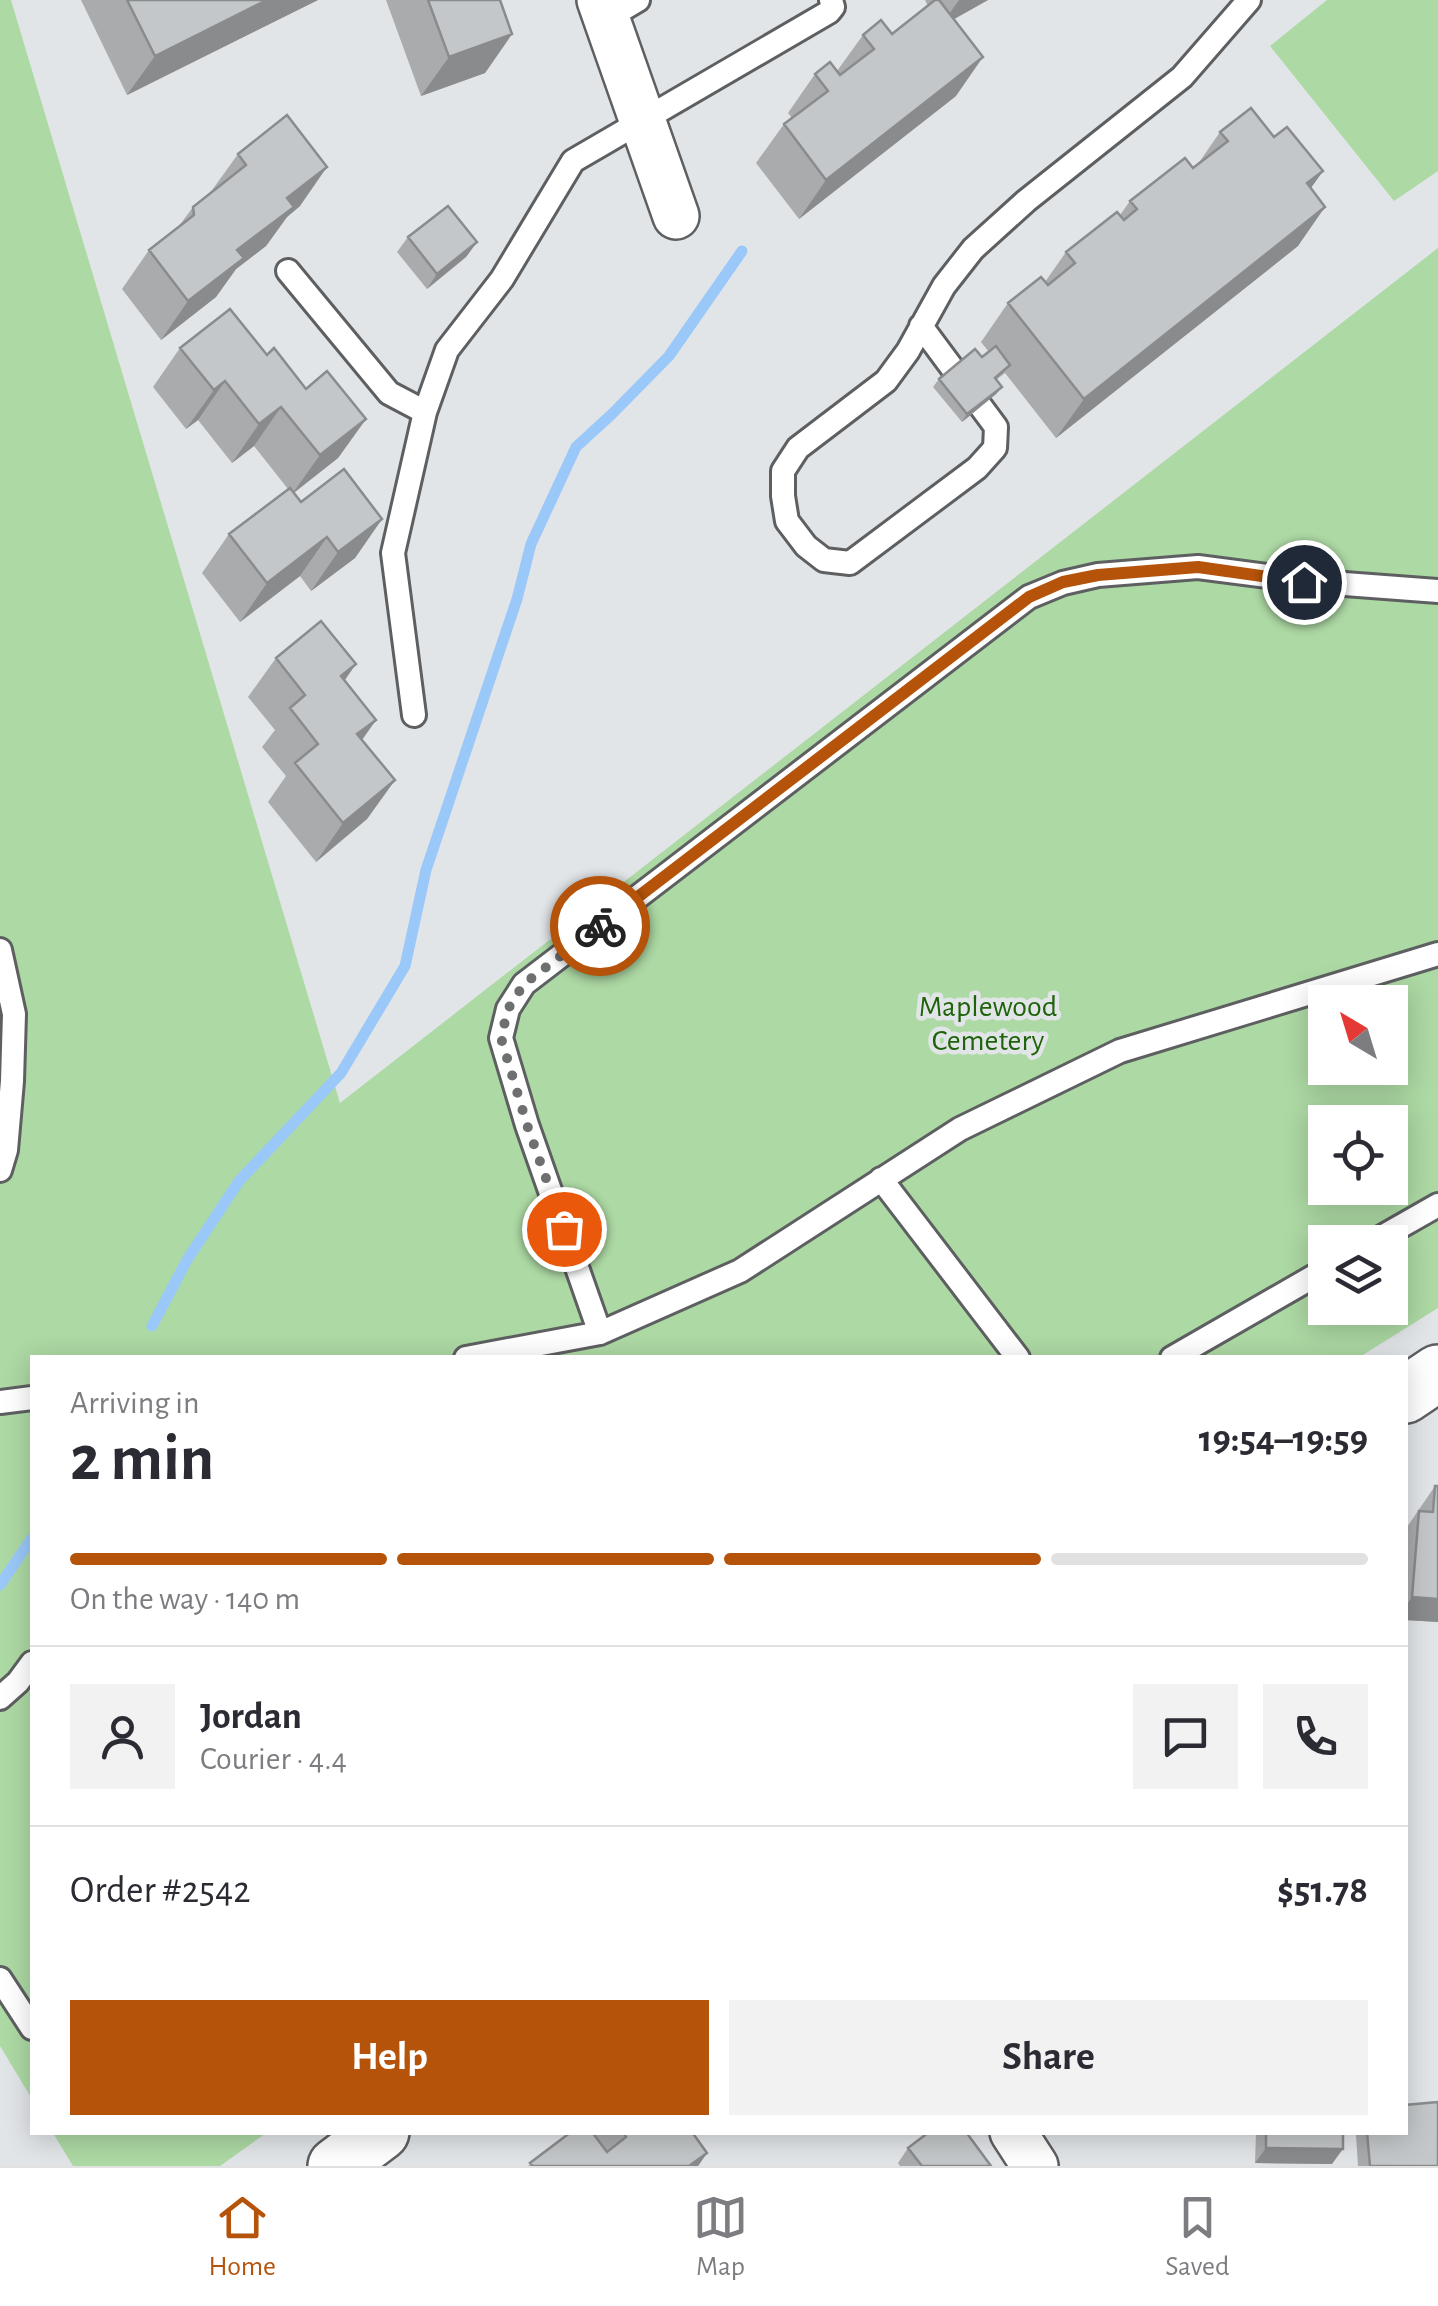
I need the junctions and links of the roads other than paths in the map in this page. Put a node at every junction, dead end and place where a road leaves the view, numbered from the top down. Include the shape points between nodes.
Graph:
1 (831, 0) edge
2 (1248, 0) edge
3 (615, 6) edge
4 (642, 121) junction
5 (676, 216) dead end
6 (288, 271) dead end
7 (921, 326) junction
8 (425, 412) junction
9 (1438, 591) edge
10 (414, 715) dead end
11 (0, 950) edge
12 (1438, 954) edge
13 (0, 1170) edge
14 (881, 1179) junction
15 (1438, 1205) edge
16 (1403, 1225) edge
17 (1308, 1280) edge
18 (600, 1333) junction
19 (482, 1355) edge
20 (1016, 1355) edge
21 (1177, 1355) edge
22 (1438, 1373) edge
23 (1408, 1393) edge
24 (30, 1398) edge
25 (0, 1402) edge
26 (30, 1666) edge
27 (0, 1698) edge
28 (0, 1979) edge
29 (30, 2025) edge
30 (377, 2135) edge
31 (1015, 2135) edge
32 (336, 2166) edge
33 (1035, 2166) edge

1 - 4 lane via 829,12
2 - 7 lane via 1182,77 973,249
3 - 4 street
4 - 5 street
4 - 8 lane via 573,160 502,279 446,350
6 - 8 lane via 389,393
7 - 7 lane via 886,381 798,448 783,472 788,521 824,560 850,563 995,448 996,427
8 - 10 lane via 393,553
9 - 18 lane via 1198,567 1063,582 1029,597 524,984 501,1038
11 - 13 lane via 14,1014
12 - 14 lane via 1120,1051 960,1129
14 - 18 lane via 740,1271
14 - 20 lane
15 - 16 lane
17 - 21 lane
18 - 19 lane
22 - 23 street
24 - 25 lane
26 - 27 lane
28 - 29 lane
30 - 32 street
31 - 33 street

